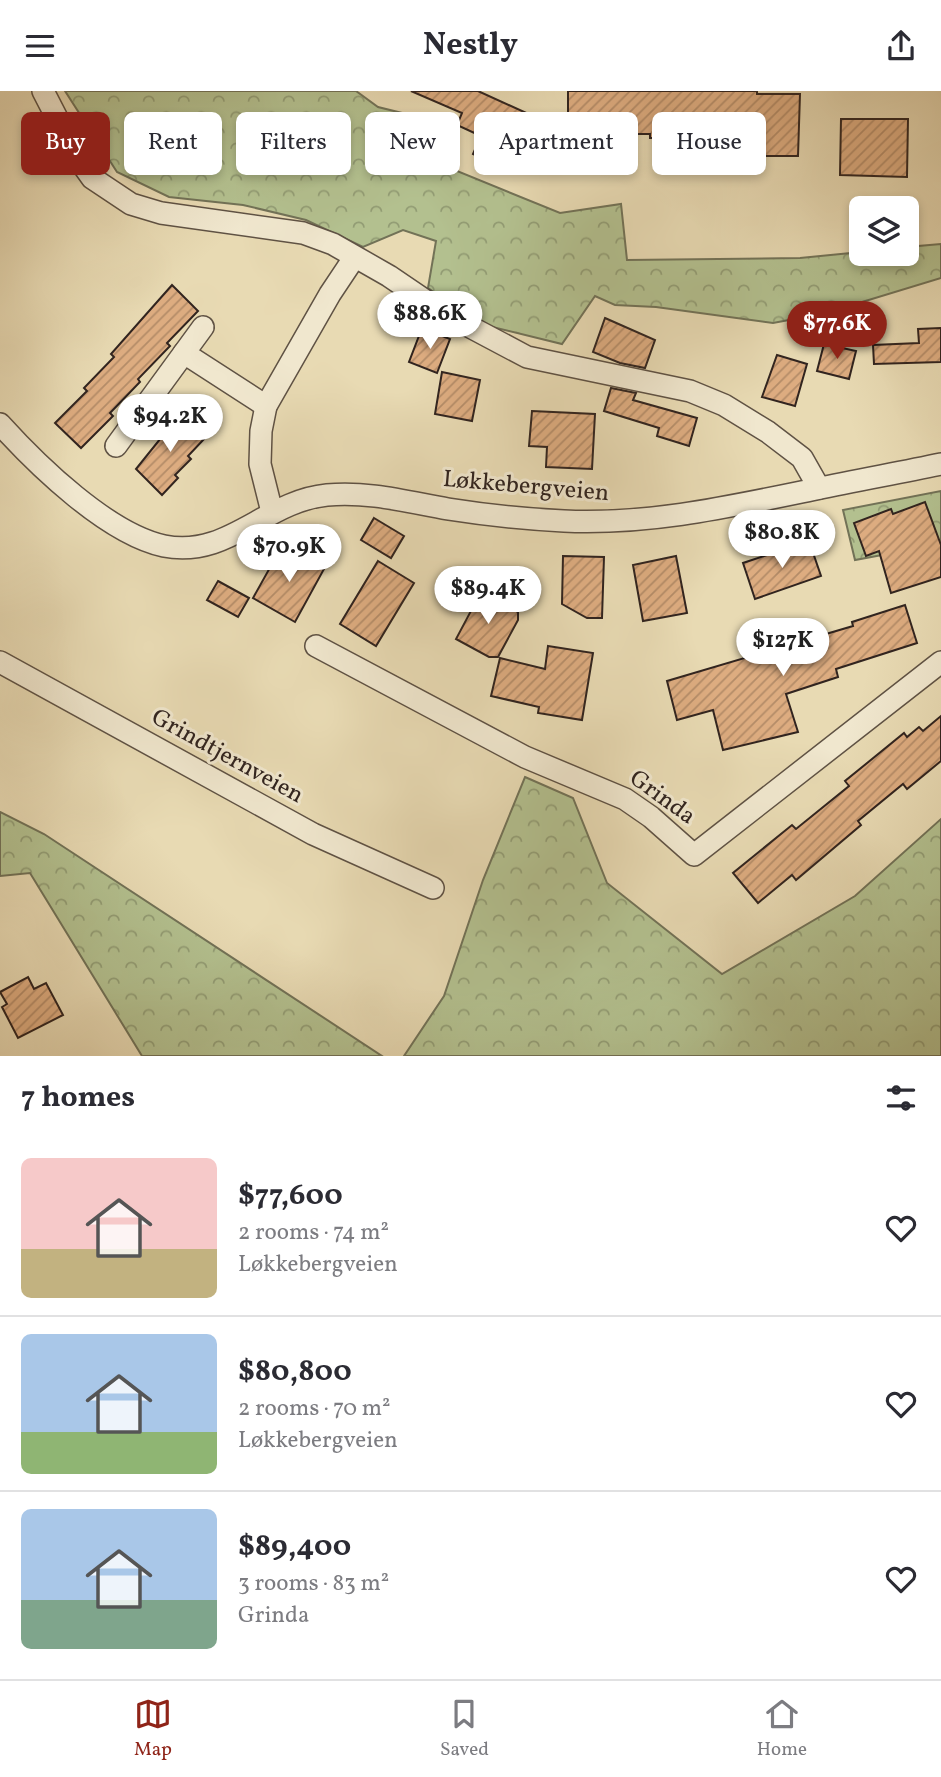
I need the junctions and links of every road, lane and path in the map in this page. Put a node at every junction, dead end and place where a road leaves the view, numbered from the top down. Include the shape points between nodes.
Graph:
1 (43, 91) edge
2 (354, 258) junction
3 (203, 327) dead end
4 (184, 353) junction
5 (266, 406) junction
6 (4, 436) edge
7 (116, 446) dead end
8 (941, 464) edge
9 (819, 488) junction
10 (272, 512) junction
11 (316, 646) dead end
12 (0, 662) edge
13 (941, 662) edge
14 (433, 888) dead end

1 - 2 street via 77,157 92,178 112,194 161,213 303,233
2 - 5 street
2 - 9 street via 527,357 667,385 724,405 802,458
3 - 4 street
4 - 5 street
4 - 7 street
5 - 10 street via 260,464
6 - 10 street, Løkkebergveien via 105,517 149,542 189,548 219,544
8 - 9 street, Løkkebergveien
9 - 10 street, Løkkebergveien via 678,515 609,521 484,515 349,494 304,500
11 - 13 street, Grinda via 525,757 625,799 694,855
12 - 14 street, Grindtjernveien via 313,834

